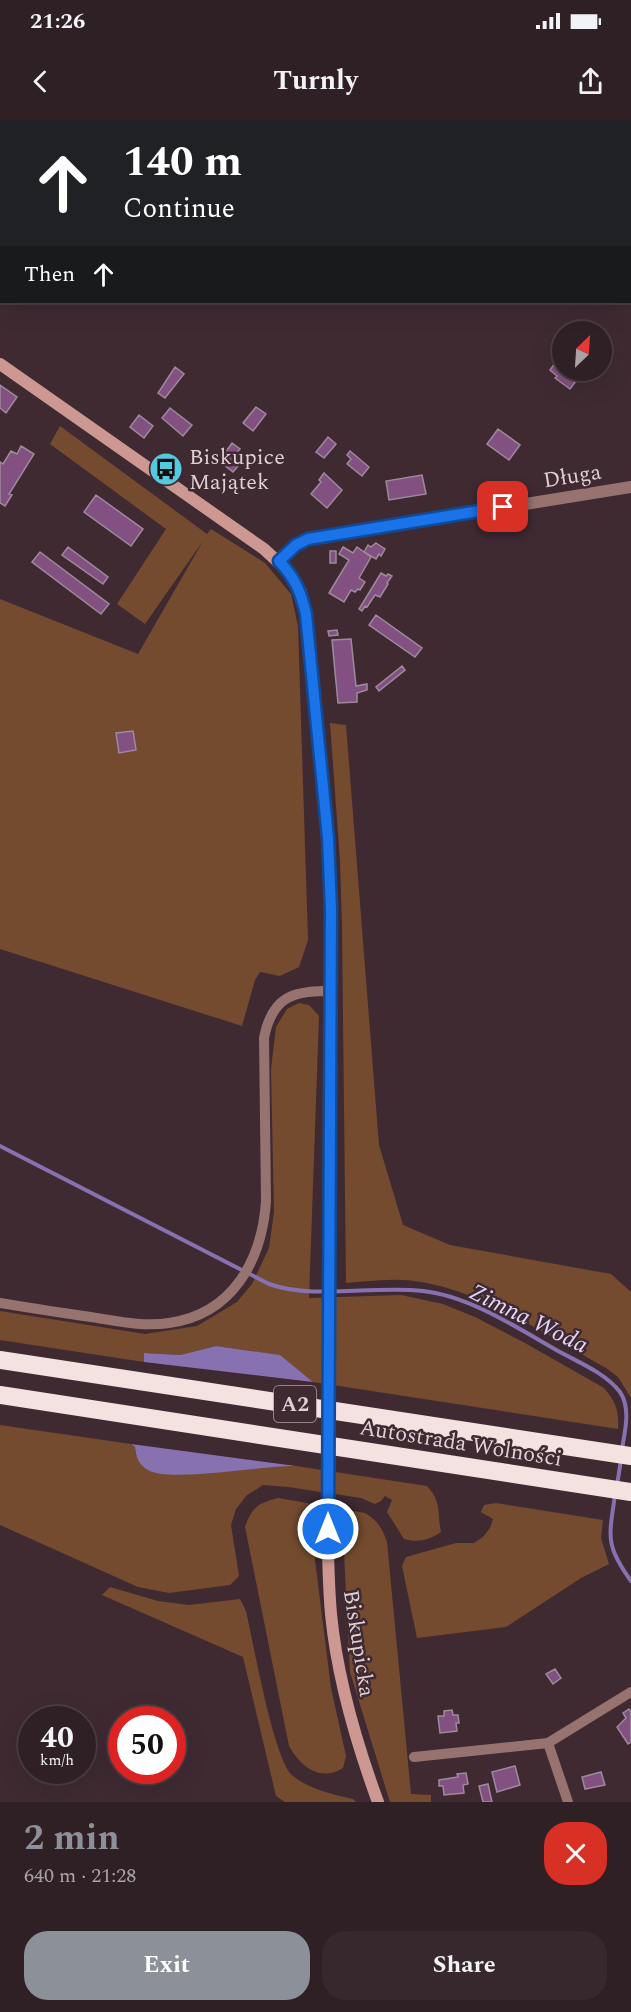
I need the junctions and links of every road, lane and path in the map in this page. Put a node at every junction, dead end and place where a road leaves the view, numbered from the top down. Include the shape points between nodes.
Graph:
1 (0, 364) edge
2 (631, 487) edge
3 (279, 561) junction
4 (331, 991) junction
5 (0, 1303) edge
6 (0, 1360) edge
7 (0, 1395) edge
8 (631, 1456) edge
9 (631, 1492) edge
10 (631, 1692) edge
11 (548, 1743) junction
12 (414, 1757) dead end
13 (378, 1802) edge
14 (568, 1802) edge

1 - 3 main road
2 - 3 street, Długa via 308,539
3 - 4 main road, Biskupicka via 301,592 308,626 328,838
4 - 5 street via 300,992 287,998 267,1024 264,1226 256,1252 233,1290 205,1311 180,1321 154,1324
4 - 13 main road, Biskupicka, bridge via 327,1512 331,1616 340,1675
6 - 8 highway, Autostrada Wolności / A2
7 - 9 highway, Autostrada Wolności / A2
10 - 11 street
11 - 12 street
11 - 14 street

